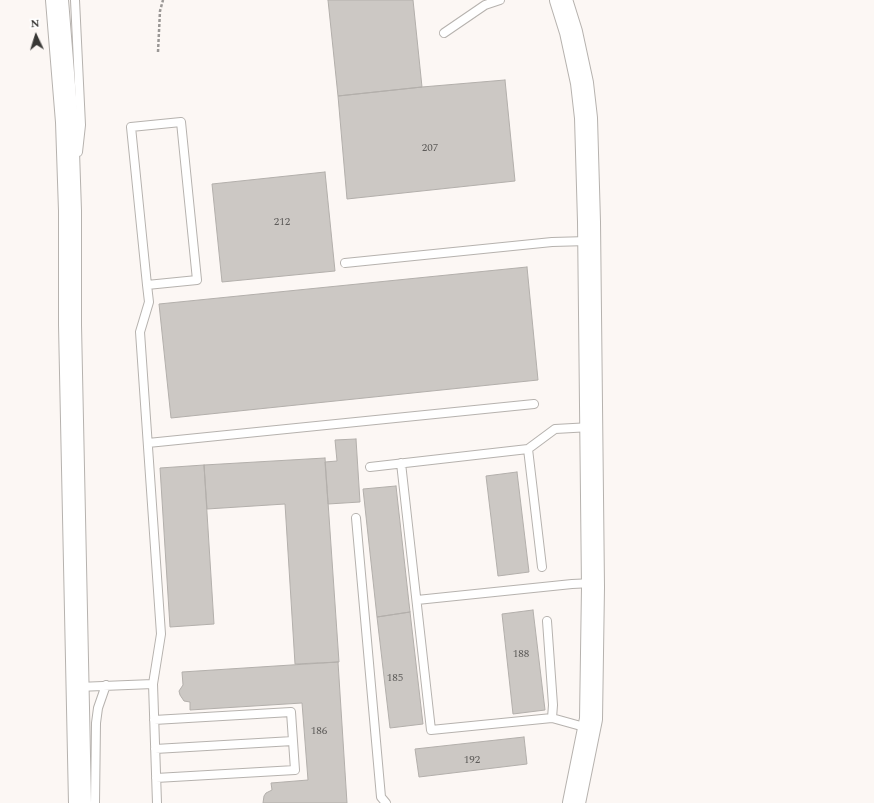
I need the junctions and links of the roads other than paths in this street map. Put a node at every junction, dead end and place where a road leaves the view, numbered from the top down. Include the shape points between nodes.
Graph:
1 (57, 0) edge
2 (75, 0) edge
3 (500, 0) edge
4 (561, 0) edge
5 (444, 33) dead end
6 (70, 211) junction
7 (589, 241) junction
8 (345, 263) dead end
9 (147, 285) junction
10 (534, 404) dead end
11 (591, 427) junction
12 (148, 443) junction
13 (528, 450) junction
14 (402, 463) junction
15 (370, 466) dead end
16 (356, 518) dead end
17 (542, 567) dead end
18 (593, 583) junction
19 (417, 600) junction
20 (547, 621) dead end
21 (153, 684) junction
22 (106, 685) junction
23 (78, 687) junction
24 (552, 718) junction
25 (154, 720) junction
26 (589, 728) junction
27 (293, 741) junction
28 (155, 749) junction
29 (156, 778) junction
30 (80, 803) edge
31 (94, 803) edge
32 (157, 803) edge
33 (386, 803) edge
34 (574, 803) edge

1 - 6 street via 67,122
2 - 6 lane via 81,125
3 - 5 lane via 485,5
4 - 7 street via 582,83 586,118
6 - 23 street
7 - 8 lane via 552,242
7 - 11 street
9 - 9 lane via 131,127 181,122 197,280
9 - 12 lane via 149,302 140,332
10 - 12 lane
11 - 13 lane via 555,428
11 - 18 street
12 - 21 lane via 161,634
13 - 14 lane
13 - 17 lane
14 - 15 lane
14 - 19 lane
16 - 33 lane via 381,797
18 - 19 lane
18 - 26 street
19 - 24 lane via 431,730
20 - 24 lane
21 - 22 lane
21 - 25 lane
22 - 23 lane
22 - 31 lane via 96,723
23 - 30 street
24 - 26 lane
25 - 27 lane via 291,712
25 - 28 lane
26 - 34 street
27 - 28 lane
27 - 29 lane via 295,770
28 - 29 lane
29 - 32 lane

